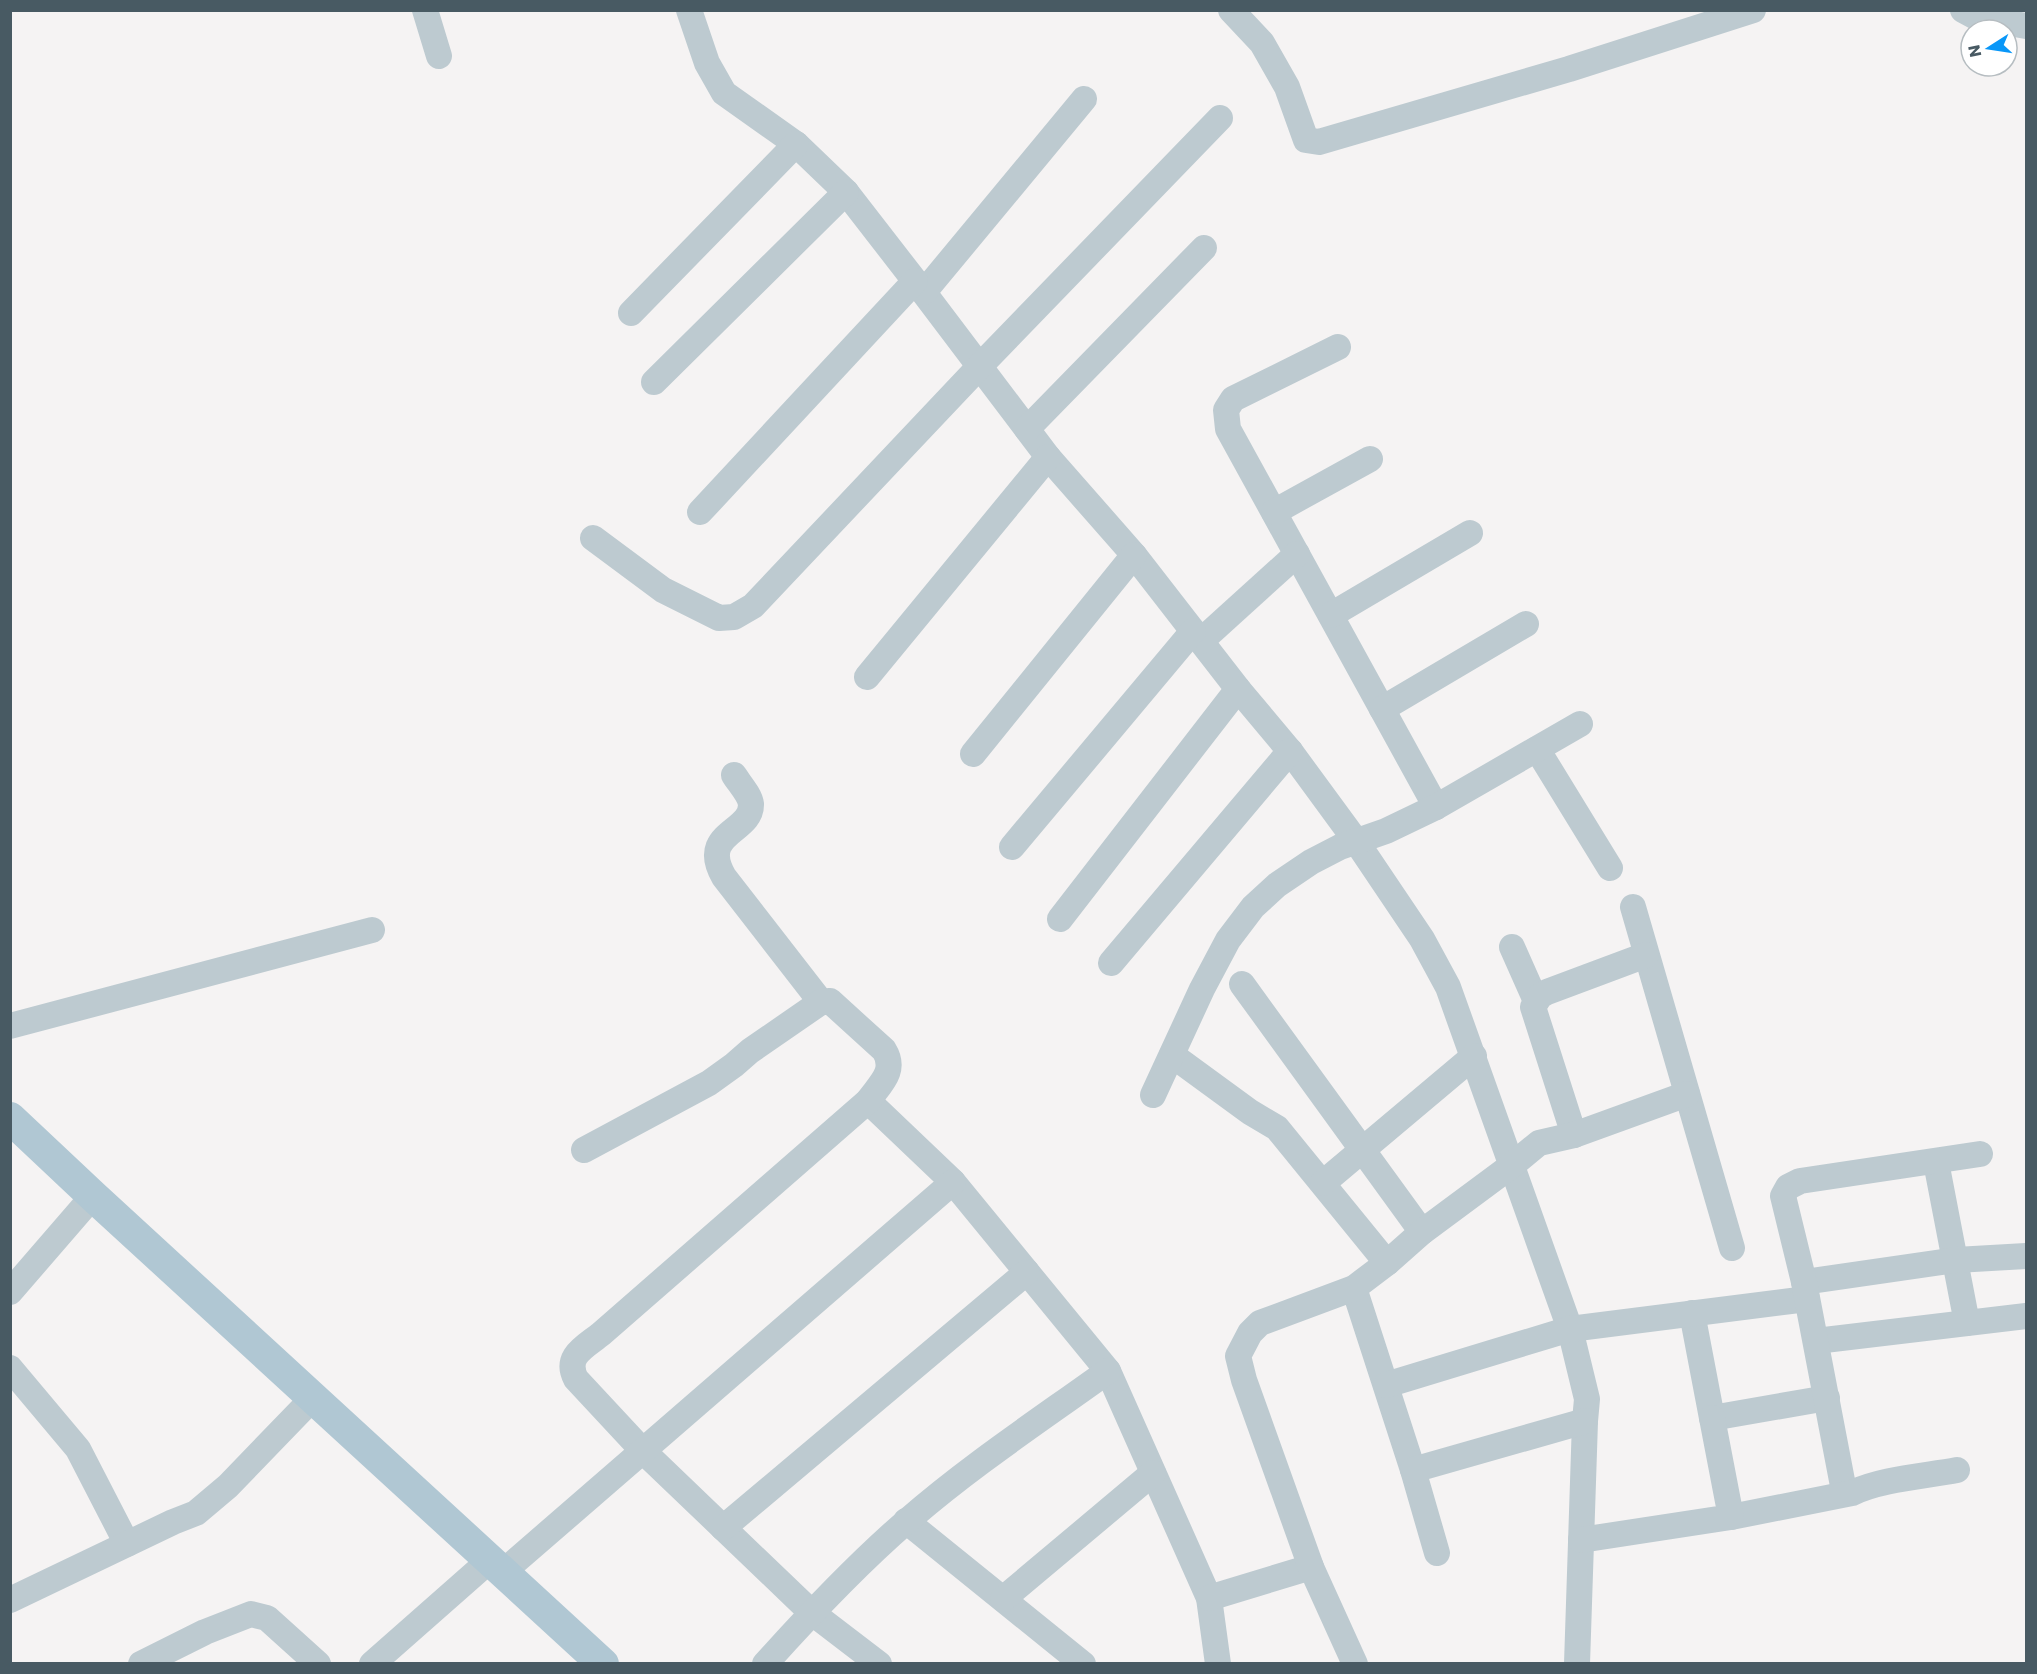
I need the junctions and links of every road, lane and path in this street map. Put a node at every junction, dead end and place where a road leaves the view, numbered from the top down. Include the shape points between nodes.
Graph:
1 (425, 10) edge
2 (689, 10) edge
3 (1231, 10) edge
4 (1753, 10) edge
5 (1963, 10) edge
6 (2026, 26) edge
7 (440, 56) dead end
8 (1084, 99) dead end
9 (1220, 118) dead end
10 (796, 144) junction
11 (846, 192) junction
12 (1204, 248) dead end
13 (920, 286) junction
14 (631, 313) dead end
15 (1338, 347) dead end
16 (979, 367) junction
17 (654, 382) dead end
18 (1027, 429) junction
19 (1048, 457) junction
20 (1370, 459) dead end
21 (700, 512) dead end
22 (1274, 512) junction
23 (1470, 532) dead end
24 (593, 538) dead end
25 (1297, 554) junction
26 (1134, 555) junction
27 (1331, 615) junction
28 (1526, 624) dead end
29 (1197, 636) junction
30 (867, 677) dead end
31 (1238, 689) junction
32 (1382, 709) junction
33 (1580, 724) dead end
34 (1537, 749) junction
35 (1290, 751) junction
36 (973, 754) dead end
37 (734, 776) dead end
38 (1436, 807) junction
39 (1356, 841) junction
40 (1012, 847) dead end
41 (1610, 868) dead end
42 (1633, 907) dead end
43 (1060, 919) dead end
44 (372, 930) dead end
45 (1512, 946) dead end
46 (1646, 955) junction
47 (1111, 963) dead end
48 (1242, 984) dead end
49 (1536, 1001) junction
50 (821, 1002) junction
51 (10, 1026) edge
52 (1172, 1055) junction
53 (1474, 1056) junction
54 (1687, 1094) junction
55 (1153, 1095) dead end
56 (868, 1101) junction
57 (10, 1118) edge
58 (1574, 1135) junction
59 (584, 1150) dead end
60 (1362, 1150) junction
61 (1980, 1154) dead end
62 (1936, 1162) junction
63 (1511, 1167) junction
64 (953, 1182) junction
65 (1323, 1184) junction
66 (93, 1196) junction
67 (1422, 1232) junction
68 (1732, 1248) dead end
69 (2026, 1256) edge
70 (1956, 1260) junction
71 (1387, 1263) junction
72 (1027, 1272) junction
73 (1354, 1288) junction
74 (1806, 1291) junction
75 (10, 1292) edge
76 (1692, 1313) junction
77 (2026, 1316) edge
78 (1967, 1323) junction
79 (1570, 1329) junction
80 (1816, 1341) junction
81 (10, 1368) edge
82 (1108, 1371) junction
83 (1386, 1385) junction
84 (313, 1398) junction
85 (1827, 1398) junction
86 (1712, 1418) junction
87 (1584, 1421) junction
88 (643, 1451) junction
89 (1413, 1470) junction
90 (1957, 1470) dead end
91 (1153, 1473) junction
92 (1847, 1493) junction
93 (1731, 1517) junction
94 (906, 1521) junction
95 (723, 1528) junction
96 (1581, 1540) junction
97 (127, 1544) junction
98 (1437, 1553) dead end
99 (497, 1566) junction
100 (1311, 1567) junction
101 (11, 1597) edge
102 (1209, 1598) junction
103 (1003, 1599) junction
104 (811, 1612) junction
105 (141, 1664) edge
106 (318, 1664) edge
107 (372, 1664) edge
108 (603, 1664) edge
109 (765, 1664) edge
110 (879, 1664) edge
111 (1083, 1664) edge
112 (1218, 1664) edge
113 (1354, 1664) edge
114 (1577, 1664) edge

1 - 7 street
2 - 10 street via 707,63 724,93
3 - 4 street via 1262,43 1287,87 1306,140 1319,142
5 - 6 street via 1976,17
8 - 13 street
9 - 16 street
10 - 11 street
10 - 14 street
11 - 13 street
11 - 17 street
12 - 18 street
13 - 16 street
13 - 21 street
15 - 22 street via 1233,399 1226,410 1228,429
16 - 18 street
16 - 24 street via 753,606 734,617 719,618 663,590
18 - 19 street
19 - 26 street
19 - 30 street
20 - 22 street
22 - 25 street
23 - 27 street
25 - 27 street
25 - 29 street
26 - 29 street
26 - 36 street
27 - 32 street
28 - 32 street
29 - 31 street
29 - 40 street
31 - 35 street
31 - 43 street
32 - 38 street
33 - 34 street
34 - 38 street
34 - 41 street
35 - 39 street
35 - 47 street
37 - 50 street via 751,802 750,813 721,842 718,866
38 - 39 street
39 - 52 street via 1311,862 1253,907 1228,940
39 - 53 street via 1422,939 1449,987
42 - 46 street
44 - 51 street
45 - 49 street
46 - 49 street via 1547,992
46 - 54 street
48 - 60 street
49 - 58 street via 1534,1012
50 - 56 street via 830,1001 890,1059 890,1070
50 - 59 street via 709,1083
52 - 55 street
52 - 65 street via 1277,1128
53 - 60 street
53 - 63 street
54 - 58 street
54 - 68 street
56 - 64 street
56 - 88 street via 573,1359 576,1379
57 - 66 main road
58 - 63 street via 1539,1143
60 - 65 street
60 - 67 street
61 - 62 street
62 - 70 street
62 - 74 street via 1800,1181 1788,1187 1784,1203
63 - 67 street
63 - 79 street
64 - 72 street
64 - 88 street
65 - 71 street
66 - 75 street
66 - 84 main road
67 - 71 street
69 - 70 street
70 - 74 street
70 - 78 street
71 - 73 street
72 - 82 street
72 - 95 street
73 - 83 street
73 - 100 street via 1260,1323 1238,1356
74 - 76 street
74 - 80 street
76 - 79 street
76 - 86 street
77 - 78 street
78 - 80 street
79 - 83 street
79 - 87 street via 1587,1399
80 - 85 street
81 - 97 street via 78,1449
82 - 91 street
82 - 94 street
83 - 89 street
84 - 97 street via 228,1486 196,1512
84 - 99 main road
85 - 86 street
85 - 92 street
86 - 93 street
87 - 89 street
87 - 96 street
88 - 95 street
88 - 99 street
89 - 98 street
90 - 92 street
91 - 102 street
91 - 103 street
92 - 93 street
93 - 96 street
94 - 103 street
94 - 104 street
95 - 104 street
96 - 114 street
97 - 101 street
99 - 107 street
99 - 108 main road
100 - 102 street
100 - 113 street
102 - 112 street
103 - 111 street
104 - 109 street
104 - 110 street
105 - 106 street via 251,1614 267,1618

